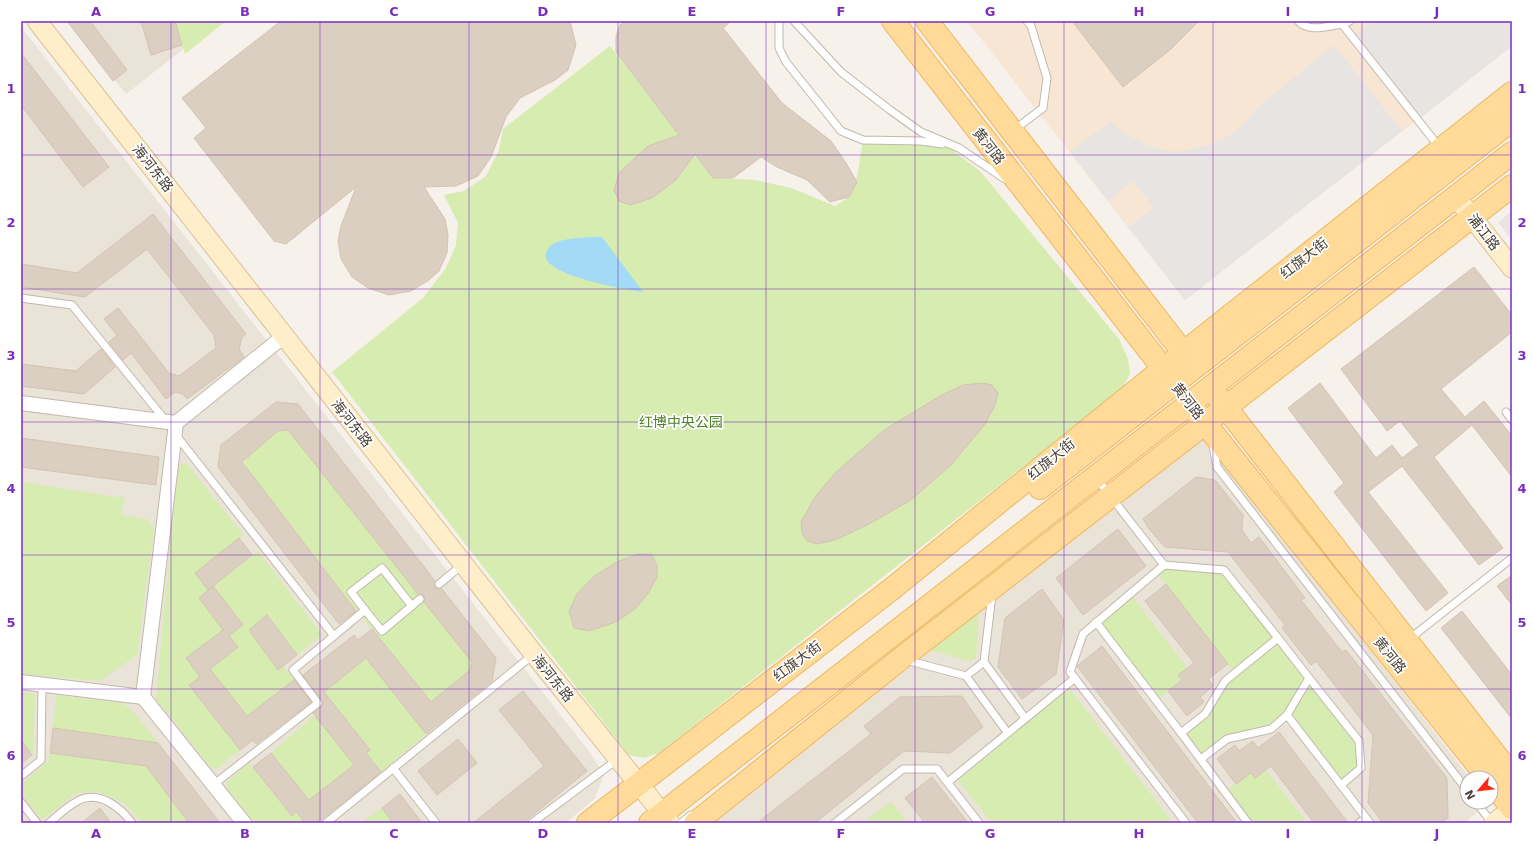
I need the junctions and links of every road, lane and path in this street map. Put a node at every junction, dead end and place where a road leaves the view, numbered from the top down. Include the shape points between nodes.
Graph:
1 (37, 21) edge
2 (779, 21) edge
3 (794, 21) edge
4 (893, 21) edge
5 (926, 21) edge
6 (1027, 21) edge
7 (1298, 21) edge
8 (1350, 21) edge
9 (1342, 24) junction
10 (1512, 93) edge
11 (1512, 120) edge
12 (1012, 131) junction
13 (951, 145) junction
14 (1512, 153) edge
15 (1447, 157) junction
16 (1512, 186) edge
17 (1456, 197) junction
18 (1030, 198) junction
19 (1472, 217) junction
20 (1512, 268) edge
21 (21, 298) edge
22 (284, 336) junction
23 (1189, 360) junction
24 (1168, 376) junction
25 (1210, 388) junction
26 (21, 403) edge
27 (1225, 407) junction
28 (1506, 412) dead end
29 (1199, 420) junction
30 (1512, 420) edge
31 (173, 426) junction
32 (1104, 488) junction
33 (1512, 558) edge
34 (463, 564) junction
35 (1164, 565) junction
36 (993, 582) junction
37 (439, 584) dead end
38 (420, 599) dead end
39 (964, 600) dead end
40 (412, 606) junction
41 (365, 610) junction
42 (1096, 622) junction
43 (334, 636) junction
44 (1278, 638) junction
45 (1406, 641) junction
46 (534, 654) junction
47 (896, 658) junction
48 (984, 662) junction
49 (966, 676) junction
50 (1075, 678) junction
51 (1309, 678) junction
52 (21, 682) edge
53 (42, 684) junction
54 (143, 697) junction
55 (1287, 715) junction
56 (1025, 718) junction
57 (805, 725) dead end
58 (1007, 732) junction
59 (1181, 733) junction
60 (618, 759) junction
61 (1201, 759) junction
62 (393, 768) junction
63 (1482, 770) edge
64 (21, 776) edge
65 (1512, 776) edge
66 (1459, 780) edge
67 (948, 782) junction
68 (213, 784) junction
69 (1341, 785) junction
70 (643, 790) junction
71 (1499, 792) edge
72 (21, 802) edge
73 (1512, 808) edge
74 (1482, 810) edge
75 (697, 816) edge
76 (661, 820) edge
77 (1368, 820) edge
78 (37, 823) edge
79 (49, 823) edge
80 (132, 823) edge
81 (244, 823) edge
82 (326, 823) edge
83 (436, 823) edge
84 (532, 823) edge
85 (588, 823) edge
86 (613, 823) edge
87 (681, 823) edge
88 (835, 823) edge
89 (980, 823) edge
90 (1186, 823) edge
91 (1248, 823) edge
92 (1359, 823) edge
93 (1493, 823) edge

1 - 22 street, 海河东路
2 - 13 lane via 779,48 786,62 841,131 863,140 921,141
3 - 13 lane via 842,72 921,132
4 - 18 main road, 黄河路
5 - 12 main road, 黄河路
6 - 12 lane via 1031,26 1047,78 1043,108
7 - 9 lane via 1302,25 1316,28
8 - 9 lane
9 - 15 lane
10 - 15 main road, 红旗大街
11 - 15 main road, 红旗大街
12 - 23 main road, 黄河路
13 - 18 lane via 986,165
14 - 17 main road
15 - 23 main road, 红旗大街
16 - 19 main road
17 - 19 street, 浦江路
17 - 25 main road
18 - 24 main road, 黄河路
19 - 20 street, 浦江路
19 - 27 main road
21 - 31 lane via 72,305
22 - 31 street
22 - 34 street, 海河东路
23 - 24 main road, 红旗大街
23 - 25 main road, 黄河路
24 - 29 main road, 黄河路
24 - 70 main road, 红旗大街 via 893,588
25 - 27 main road, 黄河路
25 - 29 main road
26 - 31 street
27 - 29 main road
27 - 45 main road, 黄河路
28 - 30 lane
29 - 32 main road
29 - 63 main road, 黄河路
29 - 66 lane via 1217,467
31 - 43 lane
31 - 54 street
32 - 35 lane
32 - 36 main road
32 - 76 main road
33 - 45 lane
34 - 37 lane
34 - 46 street, 海河东路
35 - 42 lane
35 - 44 lane via 1224,570
36 - 47 main road
36 - 48 lane
38 - 40 lane
39 - 47 lane
40 - 41 lane via 382,631
40 - 41 lane via 382,568 351,592
41 - 43 lane
42 - 50 lane via 1083,634 1070,672
42 - 59 lane
43 - 68 lane via 293,670 318,703
44 - 51 lane
44 - 59 lane via 1225,681 1205,714
45 - 65 main road, 黄河路
46 - 60 street, 海河东路
46 - 62 lane
47 - 49 lane
47 - 57 lane
47 - 75 main road
48 - 49 lane
48 - 56 lane
49 - 58 lane
50 - 56 lane
50 - 90 lane
51 - 55 lane
51 - 69 lane via 1359,741 1361,768
52 - 53 street
53 - 54 street
53 - 64 lane via 41,760
54 - 68 street
55 - 61 lane via 1271,729 1227,739
55 - 69 lane
56 - 58 lane
58 - 67 lane
59 - 61 lane
60 - 70 street, 海河东路
60 - 84 lane
61 - 91 lane
62 - 82 lane
62 - 83 lane
67 - 88 lane via 937,769 903,769
67 - 89 lane
68 - 81 street
69 - 77 lane
70 - 76 street, 海河东路
70 - 85 main road, 红旗大街
70 - 86 main road, 红旗大街
71 - 73 main road
72 - 78 lane
73 - 93 street
74 - 93 lane
75 - 87 lane
77 - 92 lane
79 - 80 lane via 81,799 93,797 113,804

